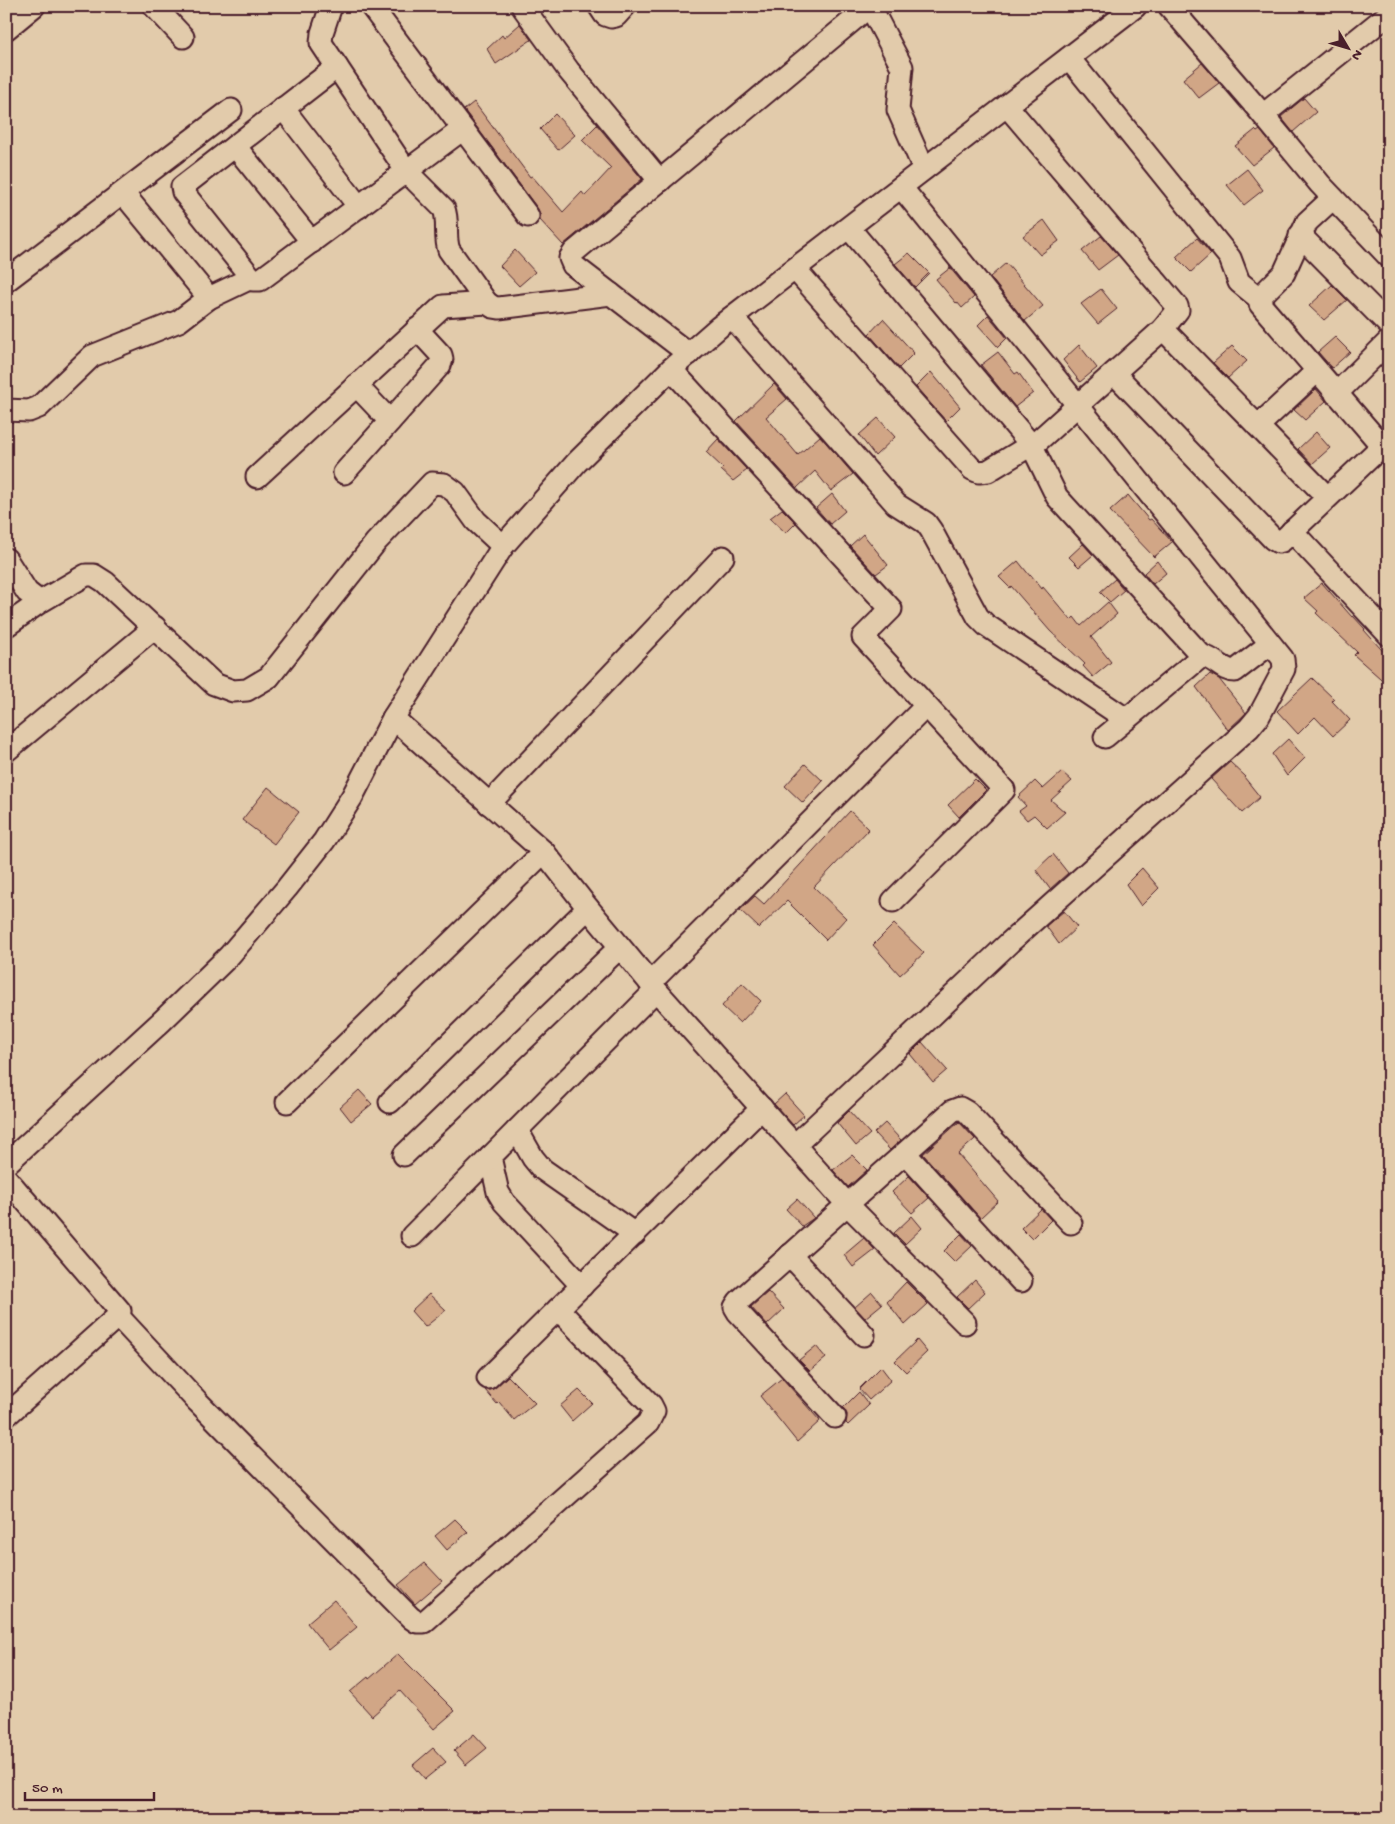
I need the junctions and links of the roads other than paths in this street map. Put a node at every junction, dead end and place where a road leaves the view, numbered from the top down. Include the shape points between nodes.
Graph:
1 (34, 6) edge
2 (154, 6) edge
3 (331, 6) edge
4 (371, 6) edge
5 (522, 6) edge
6 (599, 6) edge
7 (625, 6) edge
8 (870, 6) edge
9 (1136, 6) edge
10 (1169, 6) edge
11 (1389, 14) edge
12 (6, 29) edge
13 (183, 37) dead end
14 (1069, 58) junction
15 (337, 67) junction
16 (1007, 106) junction
17 (283, 108) junction
18 (231, 110) dead end
19 (1263, 115) junction
20 (463, 129) junction
21 (235, 146) junction
22 (924, 169) junction
23 (407, 172) junction
24 (660, 181) junction
25 (901, 187) junction
26 (123, 193) junction
27 (1333, 198) junction
28 (360, 207) junction
29 (528, 216) dead end
30 (849, 228) junction
31 (1300, 235) junction
32 (312, 242) junction
33 (1389, 257) edge
34 (795, 269) junction
35 (250, 278) junction
36 (6, 281) edge
37 (611, 294) junction
38 (208, 298) junction
39 (1260, 299) junction
40 (487, 303) junction
41 (732, 317) junction
42 (1389, 325) edge
43 (417, 329) junction
44 (1163, 329) junction
45 (1389, 341) edge
46 (689, 354) junction
47 (671, 369) junction
48 (1317, 371) junction
49 (1114, 373) junction
50 (356, 385) junction
51 (1336, 394) junction
52 (1078, 405) junction
53 (6, 410) edge
54 (390, 421) junction
55 (1258, 426) junction
56 (1032, 446) junction
57 (1385, 450) edge
58 (344, 473) dead end
59 (257, 476) dead end
60 (1328, 497) junction
61 (1292, 531) junction
62 (503, 546) junction
63 (723, 557) dead end
64 (6, 559) edge
65 (6, 588) edge
66 (34, 597) junction
67 (6, 626) edge
68 (155, 627) junction
69 (1389, 635) edge
70 (1270, 644) junction
71 (1202, 656) junction
72 (926, 706) junction
73 (393, 718) junction
74 (1126, 719) junction
75 (1105, 736) dead end
76 (6, 751) edge
77 (490, 804) junction
78 (544, 852) junction
79 (893, 901) dead end
80 (588, 908) junction
81 (620, 946) junction
82 (653, 986) junction
83 (287, 1102) dead end
84 (390, 1102) dead end
85 (762, 1108) junction
86 (517, 1130) junction
87 (795, 1145) junction
88 (904, 1153) junction
89 (404, 1155) dead end
90 (490, 1157) junction
91 (6, 1164) edge
92 (6, 1178) edge
93 (847, 1204) junction
94 (1071, 1224) dead end
95 (635, 1234) junction
96 (412, 1236) dead end
97 (790, 1255) junction
98 (1021, 1281) dead end
99 (582, 1286) junction
100 (558, 1309) junction
101 (118, 1316) junction
102 (965, 1323) dead end
103 (864, 1334) dead end
104 (488, 1378) dead end
105 (6, 1416) edge
106 (835, 1418) dead end

1 - 12 street
2 - 13 street
3 - 15 street via 321,43
4 - 20 street
5 - 24 street via 569,71
6 - 7 street via 605,15 611,17
8 - 22 street via 902,67 898,110
8 - 24 street
9 - 14 street
10 - 19 street
11 - 19 street
14 - 16 street
14 - 39 street via 1230,258 1239,282
15 - 17 street
15 - 23 street
16 - 22 street
16 - 44 street via 1177,306 1176,315
17 - 21 street
17 - 28 street
18 - 26 street
19 - 27 street
20 - 23 street
20 - 29 street
21 - 32 street
21 - 35 street via 182,188
22 - 25 street
23 - 28 street
23 - 40 street via 445,211 449,250
24 - 37 street via 570,258 572,265
25 - 30 street
25 - 52 street
26 - 36 street
26 - 38 street
27 - 31 street via 1307,222
27 - 33 street
28 - 32 street
30 - 34 street
30 - 56 street
31 - 39 street via 1281,278
31 - 42 street
32 - 35 street via 260,280
34 - 41 street
34 - 56 street via 972,468 979,472 988,471
35 - 38 street
37 - 40 street via 499,308
37 - 46 street
38 - 53 street via 179,322 92,356 34,410
39 - 48 street via 1260,304
40 - 43 street via 442,306
41 - 46 street
41 - 74 street via 896,504 932,530 978,617
43 - 50 street
43 - 54 street via 441,354 440,366
44 - 49 street
44 - 55 street
45 - 51 street
46 - 47 street
47 - 62 street via 577,462
47 - 72 street via 891,609 863,637
48 - 51 street
48 - 55 street
49 - 52 street
49 - 61 street via 1273,539 1282,541
50 - 54 street
50 - 59 street
51 - 57 street
52 - 56 street
52 - 70 street
54 - 58 street
55 - 60 street
56 - 71 street via 1057,497
57 - 60 street
60 - 61 street
61 - 69 street
62 - 68 street via 476,521 455,492 444,484 432,483 376,542 269,677 247,690 233,691 214,684
62 - 73 street
63 - 77 street
64 - 66 street
65 - 66 street
66 - 67 street
66 - 68 street via 94,575
68 - 76 street
70 - 71 street via 1235,671
70 - 87 street via 1283,659 1284,669 1249,728 1010,942
71 - 74 street
72 - 79 street via 1004,790
72 - 82 street
73 - 77 street
73 - 91 street via 352,798 324,841 229,956
74 - 75 street
77 - 78 street
78 - 80 street
78 - 83 street
80 - 81 street
80 - 84 street
81 - 82 street
81 - 89 street
82 - 85 street
82 - 86 street
85 - 87 street
85 - 95 street
86 - 90 street
86 - 95 street via 542,1169
87 - 93 street
88 - 93 street
88 - 94 street via 952,1111 960,1108
88 - 98 street
90 - 96 street
90 - 99 street via 498,1192 504,1202
92 - 101 street via 118,1306
93 - 97 street
93 - 102 street
95 - 99 street
97 - 103 street
97 - 106 street via 735,1307
99 - 100 street
100 - 101 street via 651,1405 653,1416 424,1622 411,1618
100 - 104 street
101 - 105 street

